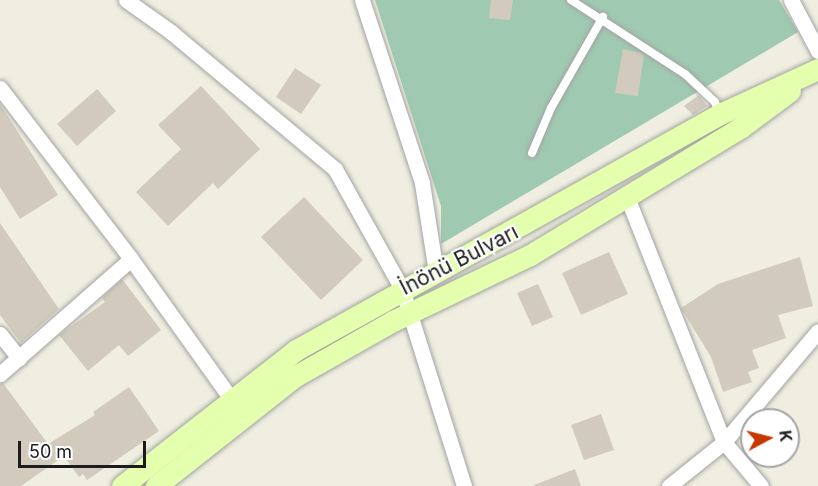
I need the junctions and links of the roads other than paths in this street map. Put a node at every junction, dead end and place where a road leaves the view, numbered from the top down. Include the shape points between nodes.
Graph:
1 (126, 0) edge
2 (362, 0) edge
3 (571, 0) edge
4 (791, 0) edge
5 (603, 17) junction
6 (818, 51) edge
7 (818, 70) edge
8 (0, 88) edge
9 (720, 114) junction
10 (532, 153) dead end
11 (627, 197) junction
12 (131, 259) junction
13 (436, 272) junction
14 (402, 289) junction
15 (411, 312) junction
16 (818, 331) edge
17 (0, 334) edge
18 (19, 358) junction
19 (0, 374) edge
20 (232, 400) junction
21 (724, 442) junction
22 (122, 486) edge
23 (156, 486) edge
24 (464, 486) edge
25 (669, 486) edge
26 (761, 486) edge

1 - 14 street via 171,32 335,169
2 - 13 street via 422,183
3 - 5 lane
4 - 6 street
5 - 9 lane via 685,74 715,102
5 - 10 lane via 551,108
7 - 9 main road, İnönü Bulvarı
7 - 11 main road, İnönü Bulvarı via 740,128
8 - 12 street
9 - 13 main road, İnönü Bulvarı
11 - 15 main road, İnönü Bulvarı via 530,255
11 - 21 street
12 - 18 street
12 - 20 street
13 - 14 main road, İnönü Bulvarı
14 - 15 street
14 - 20 main road, İnönü Bulvarı via 296,350
15 - 23 main road, İnönü Bulvarı via 294,377
15 - 24 street
16 - 21 street
17 - 18 street
18 - 19 street
20 - 22 main road, İnönü Bulvarı
21 - 25 street
21 - 26 street

